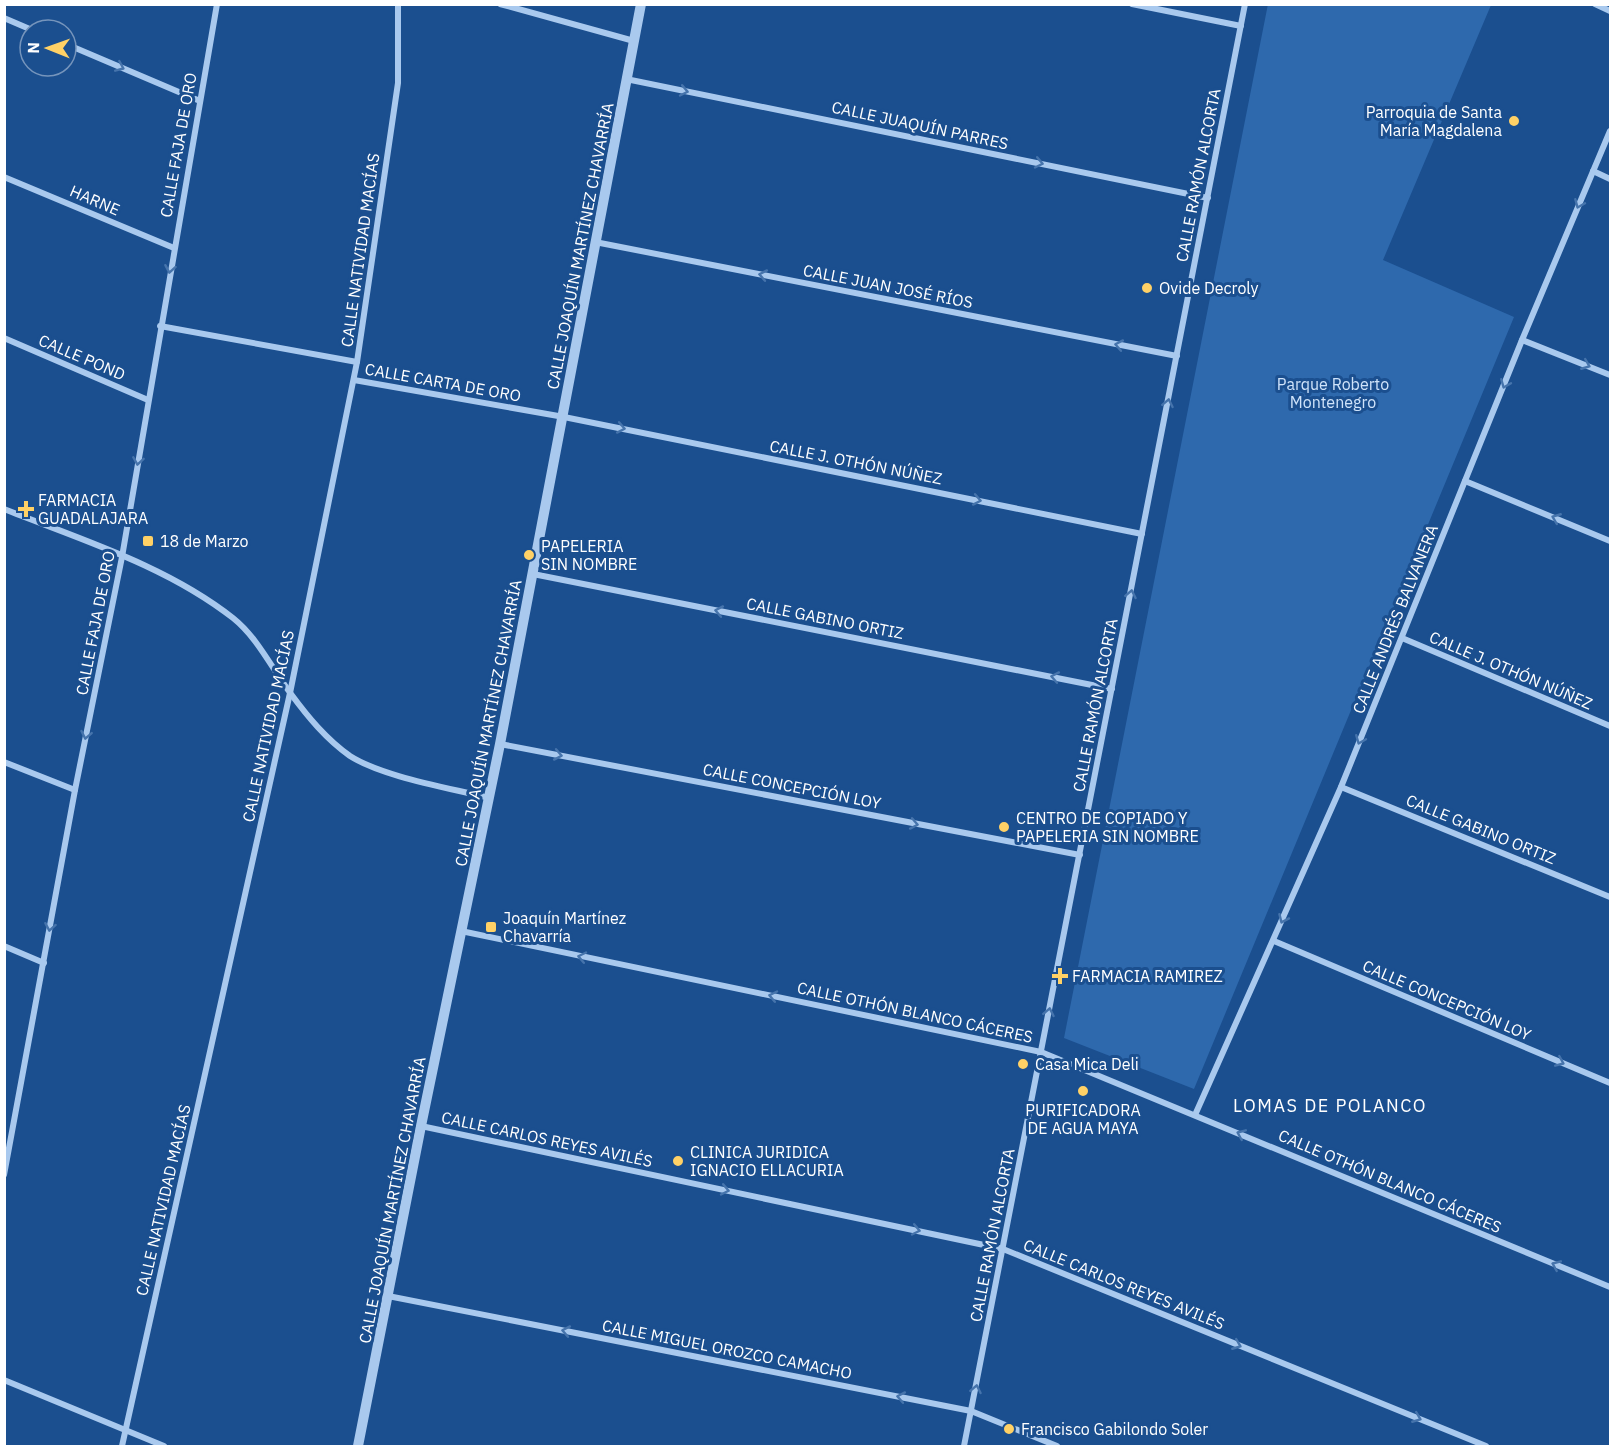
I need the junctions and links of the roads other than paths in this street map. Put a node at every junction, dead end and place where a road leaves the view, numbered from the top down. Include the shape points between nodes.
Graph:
1 (217, 4) edge
2 (398, 4) edge
3 (500, 4) edge
4 (641, 4) edge
5 (1132, 4) edge
6 (1245, 4) edge
7 (1595, 4) edge
8 (527, 8) edge
9 (1611, 11) edge
10 (4, 18) edge
11 (18, 24) edge
12 (1241, 26) junction
13 (634, 41) junction
14 (78, 49) edge
15 (626, 79) junction
16 (200, 101) junction
17 (1611, 131) edge
18 (1593, 171) junction
19 (4, 177) edge
20 (1611, 179) edge
21 (1208, 198) junction
22 (595, 242) junction
23 (174, 248) junction
24 (160, 326) junction
25 (4, 338) edge
26 (1522, 340) junction
27 (1177, 356) junction
28 (357, 362) junction
29 (1611, 375) edge
30 (354, 380) junction
31 (148, 400) junction
32 (564, 417) junction
33 (1465, 481) junction
34 (4, 509) edge
35 (1142, 534) junction
36 (1611, 541) edge
37 (122, 556) junction
38 (533, 574) junction
39 (1402, 638) junction
40 (1112, 688) junction
41 (290, 693) junction
42 (1611, 726) edge
43 (500, 744) junction
44 (4, 762) edge
45 (1341, 787) junction
46 (75, 790) junction
47 (489, 798) junction
48 (1080, 855) junction
49 (1611, 897) edge
50 (461, 931) junction
51 (1274, 941) junction
52 (4, 946) edge
53 (44, 963) junction
54 (1041, 1052) junction
55 (1611, 1083) edge
56 (1195, 1115) junction
57 (421, 1126) junction
58 (6, 1156) edge
59 (4, 1175) edge
60 (1003, 1249) junction
61 (1611, 1287) edge
62 (388, 1296) junction
63 (4, 1380) edge
64 (971, 1411) junction
65 (126, 1430) junction
66 (122, 1446) edge
67 (165, 1446) edge
68 (358, 1446) edge
69 (964, 1446) edge
70 (1057, 1446) edge
71 (1486, 1446) edge

1 - 16 street, CALLE FAJA DE ORO
2 - 28 street, CALLE NATIVIDAD MACÍAS via 398,83
3 - 8 street
4 - 13 street, CALLE JOAQUÍN MARTÍNEZ CHAVARRÍA
5 - 12 street
6 - 12 street, CALLE RAMÓN ALCORTA
7 - 9 street
8 - 13 street
10 - 11 street
12 - 21 street, CALLE RAMÓN ALCORTA
13 - 15 street, CALLE JOAQUÍN MARTÍNEZ CHAVARRÍA
14 -> 16 street
15 -> 21 street, CALLE JUAQUÍN PARRES
15 - 22 street, CALLE JOAQUÍN MARTÍNEZ CHAVARRÍA
16 - 23 street, CALLE FAJA DE ORO
17 - 18 street, CALLE ANDRÉS BALVANERA
18 - 20 street
18 -> 26 street, CALLE ANDRÉS BALVANERA
19 - 23 street, HARNE
21 - 27 street, CALLE RAMÓN ALCORTA
27 -> 22 street, CALLE JUAN JOSÉ RÍOS
22 - 32 street, CALLE JOAQUÍN MARTÍNEZ CHAVARRÍA
23 -> 24 street, CALLE FAJA DE ORO
24 - 28 street, CALLE CARTA DE ORO
24 - 31 street, CALLE FAJA DE ORO
25 - 31 street, CALLE POND
26 -> 29 street
26 -> 33 street, CALLE ANDRÉS BALVANERA
35 -> 27 street, CALLE RAMÓN ALCORTA
28 - 30 street, CALLE NATIVIDAD MACÍAS
30 - 32 street, CALLE CARTA DE ORO
30 - 41 street, CALLE NATIVIDAD MACÍAS
31 -> 37 street, CALLE FAJA DE ORO
32 -> 35 street, CALLE J. OTHÓN NÚÑEZ
32 - 38 street, CALLE JOAQUÍN MARTÍNEZ CHAVARRÍA
36 -> 33 street
33 - 39 street, CALLE ANDRÉS BALVANERA
34 - 37 street
40 -> 35 street, CALLE RAMÓN ALCORTA
37 - 41 street via 190,588 236,620
37 -> 46 street, CALLE FAJA DE ORO
40 -> 38 street, CALLE GABINO ORTIZ
38 - 43 street, CALLE JOAQUÍN MARTÍNEZ CHAVARRÍA
39 - 42 street, CALLE J. OTHÓN NÚÑEZ
39 -> 45 street, CALLE ANDRÉS BALVANERA
40 - 48 street, CALLE RAMÓN ALCORTA
41 - 47 street via 324,735 352,757 386,772
41 - 65 street, CALLE NATIVIDAD MACÍAS
43 - 47 street, CALLE JOAQUÍN MARTÍNEZ CHAVARRÍA
43 -> 48 street, CALLE CONCEPCIÓN LOY
44 - 46 street
45 - 49 street, CALLE GABINO ORTIZ
45 -> 51 street, CALLE ANDRÉS BALVANERA
46 -> 53 street, CALLE FAJA DE ORO
47 - 50 street, CALLE JOAQUÍN MARTÍNEZ CHAVARRÍA
54 -> 48 street, CALLE RAMÓN ALCORTA
54 -> 50 street, CALLE OTHÓN BLANCO CÁCERES
50 - 57 street, CALLE JOAQUÍN MARTÍNEZ CHAVARRÍA
51 -> 55 street, CALLE CONCEPCIÓN LOY
51 - 56 street, CALLE ANDRÉS BALVANERA
52 - 53 street
53 - 58 street, CALLE FAJA DE ORO
54 - 56 street, CALLE OTHÓN BLANCO CÁCERES
54 - 60 street, CALLE RAMÓN ALCORTA
61 -> 56 street, CALLE OTHÓN BLANCO CÁCERES
57 -> 60 street, CALLE CARLOS REYES AVILÉS
57 - 62 street, CALLE JOAQUÍN MARTÍNEZ CHAVARRÍA
58 - 59 street, CALLE FAJA DE ORO
64 -> 60 street, CALLE RAMÓN ALCORTA
60 -> 71 street, CALLE CARLOS REYES AVILÉS
64 -> 62 street, CALLE MIGUEL OROZCO CAMACHO
62 - 68 street, CALLE JOAQUÍN MARTÍNEZ CHAVARRÍA
63 - 65 street
64 - 69 street, CALLE RAMÓN ALCORTA
64 - 70 street, CALLE MIGUEL OROZCO CAMACHO
65 - 66 street, CALLE NATIVIDAD MACÍAS
65 - 67 street

